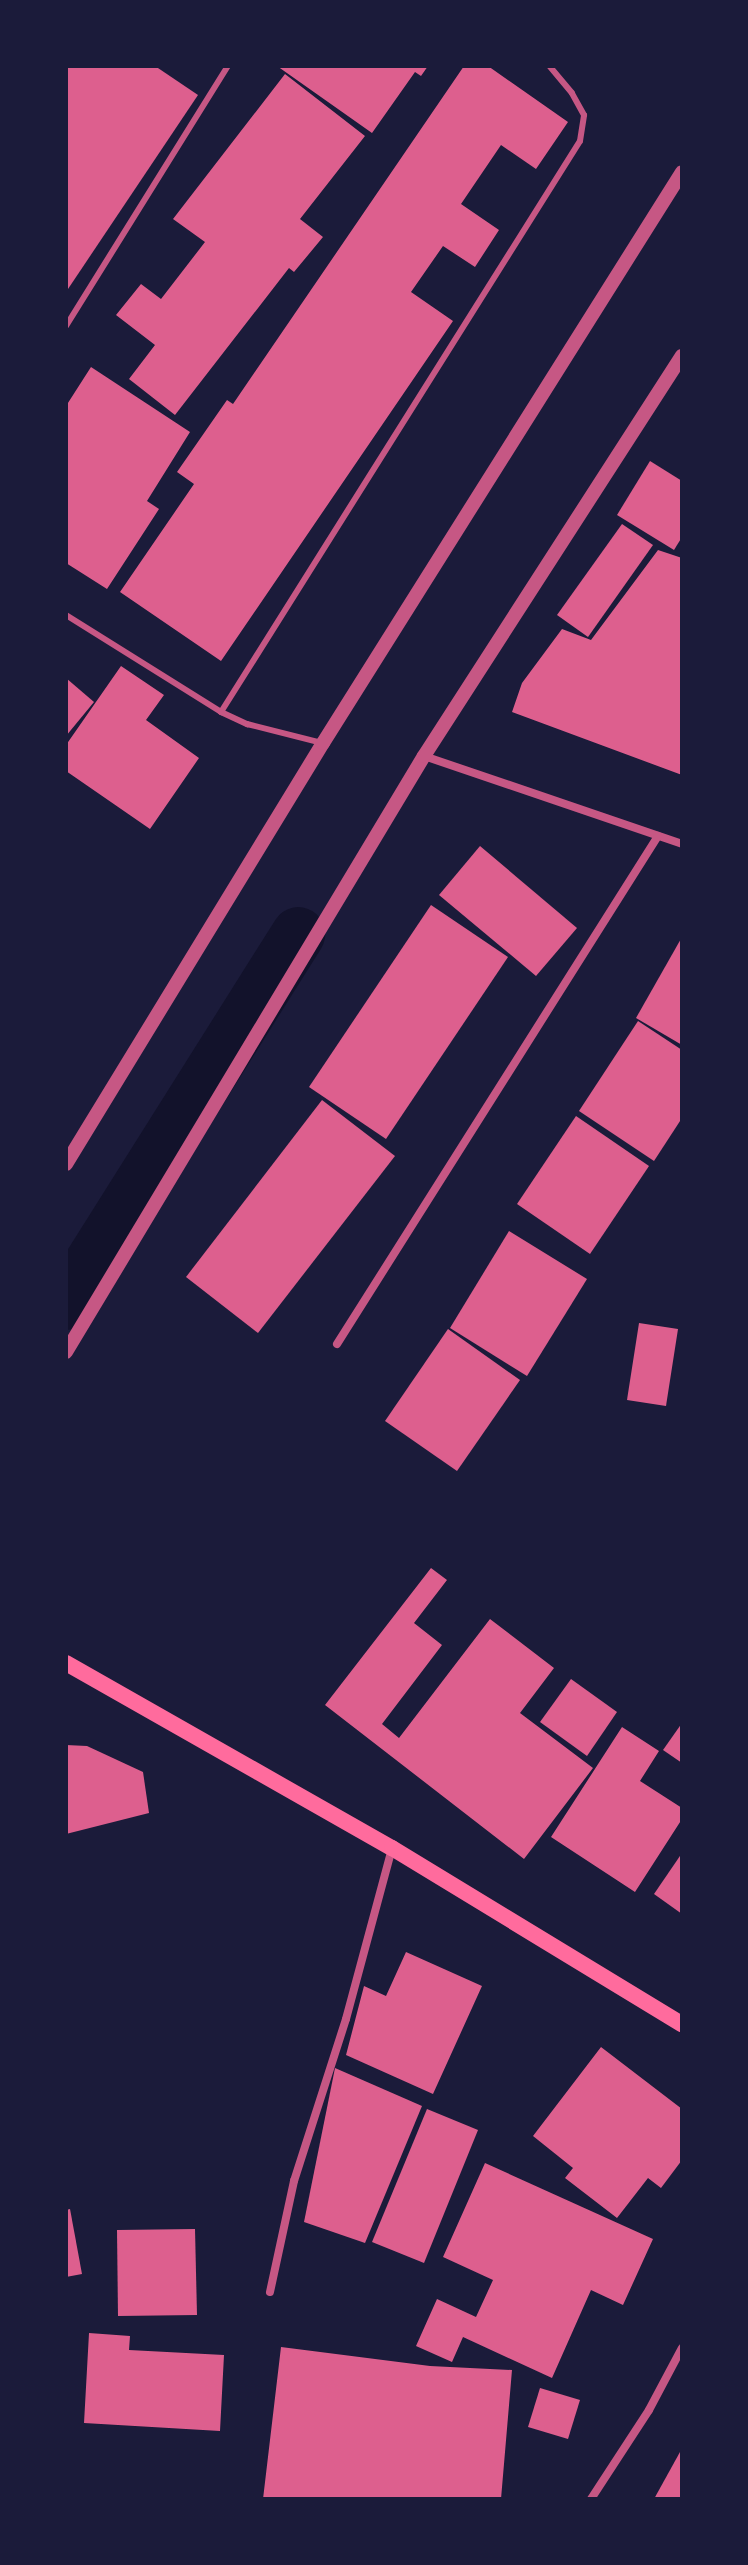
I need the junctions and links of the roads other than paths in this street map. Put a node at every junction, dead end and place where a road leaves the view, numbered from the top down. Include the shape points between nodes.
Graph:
1 (228, 66) edge
2 (549, 66) edge
3 (682, 172) edge
4 (66, 326) edge
5 (682, 356) edge
6 (66, 615) edge
7 (221, 712) junction
8 (323, 743) junction
9 (424, 756) junction
10 (658, 836) junction
11 (682, 844) edge
12 (66, 1164) edge
13 (337, 1344) dead end
14 (66, 1352) edge
15 (66, 1663) edge
16 (392, 1848) junction
17 (682, 2024) edge
18 (270, 2292) dead end
19 (682, 2348) edge
20 (591, 2499) edge

1 - 4 lane
2 - 7 lane via 584,115 580,141
3 - 8 street
5 - 9 street
6 - 7 lane
7 - 8 lane
8 - 12 street
9 - 10 street
9 - 14 street
10 - 11 street
10 - 13 street
15 - 16 main road
16 - 17 main road
16 - 18 street via 346,2019 294,2181
19 - 20 street

